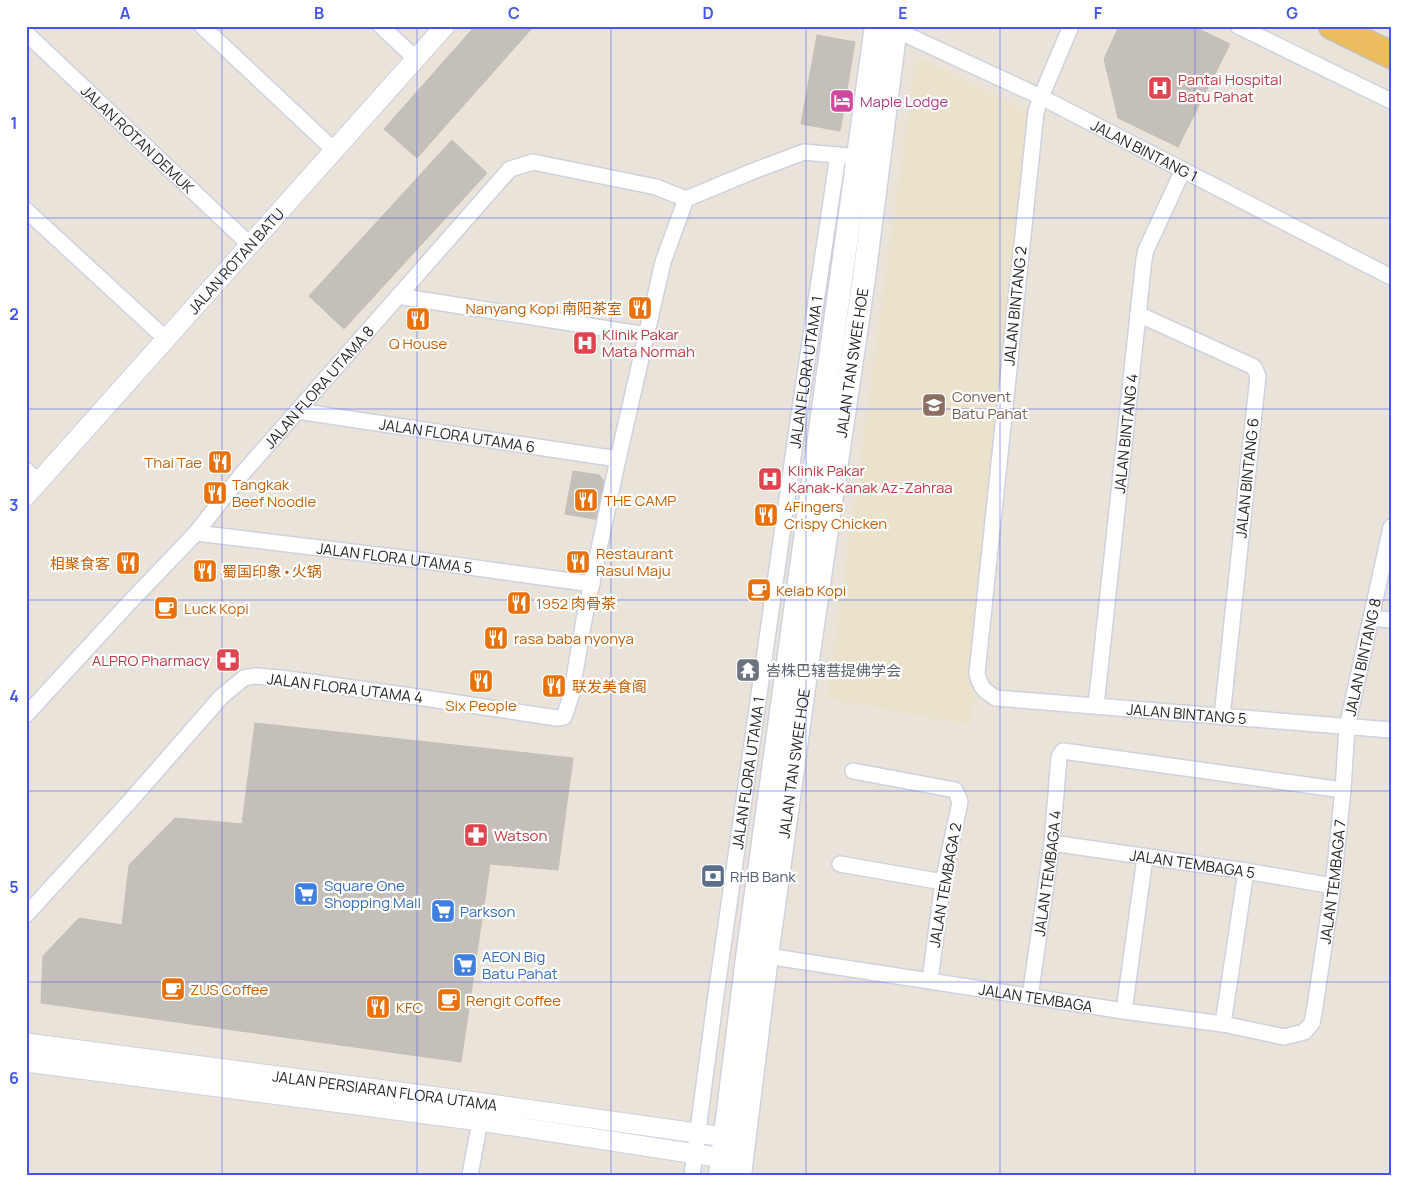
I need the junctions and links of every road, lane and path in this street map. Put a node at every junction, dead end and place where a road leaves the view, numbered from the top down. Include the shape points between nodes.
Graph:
1 (202, 26) edge
2 (381, 26) edge
3 (446, 26) edge
4 (1071, 26) edge
5 (1238, 26) edge
6 (1332, 26) edge
7 (890, 27) edge
8 (26, 33) edge
9 (1391, 55) edge
10 (416, 59) junction
11 (1041, 97) junction
12 (1391, 101) edge
13 (335, 151) junction
14 (848, 157) junction
15 (1183, 170) junction
16 (686, 199) junction
17 (26, 210) edge
18 (250, 245) junction
19 (1391, 277) edge
20 (398, 296) junction
21 (1138, 314) junction
22 (647, 335) junction
23 (166, 340) junction
24 (298, 411) junction
25 (618, 459) junction
26 (33, 476) edge
27 (26, 496) edge
28 (1391, 527) edge
29 (196, 533) junction
30 (592, 584) junction
31 (1371, 618) junction
32 (1391, 620) edge
33 (986, 692) joint
34 (1096, 706) junction
35 (26, 715) edge
36 (1222, 717) junction
37 (1347, 728) junction
38 (1391, 730) edge
39 (853, 771) dead end
40 (1343, 790) junction
41 (1052, 843) junction
42 (1145, 857) junction
43 (840, 864) dead end
44 (1246, 871) junction
45 (943, 882) junction
46 (1333, 886) junction
47 (26, 915) edge
48 (767, 956) junction
49 (930, 980) junction
50 (1030, 997) junction
51 (1124, 1011) junction
52 (1224, 1024) junction
53 (1304, 1032) joint
54 (26, 1043) edge
55 (26, 1062) edge
56 (480, 1121) junction
57 (698, 1133) junction
58 (695, 1154) junction
59 (732, 1157) edge
60 (470, 1175) edge
61 (692, 1175) edge

1 - 13 street
2 - 10 street
3 - 10 street, JALAN ROTAN BATU
4 - 11 street, JALAN BINTANG 2
5 - 12 street
6 - 9 highway
7 - 11 street, JALAN BINTANG 1
7 - 14 main road, JALAN TAN SWEE HOE
7 - 48 main road, JALAN TAN SWEE HOE via 864,278
8 - 18 street, JALAN ROTAN DEMUK
10 - 13 street, JALAN ROTAN BATU
11 - 15 street, JALAN BINTANG 1
11 - 33 street, JALAN BINTANG 2 via 1036,112 977,673
13 - 18 street, JALAN ROTAN BATU
14 - 16 street via 804,152
14 - 57 street, JALAN FLORA UTAMA 1 via 798,415
14 - 59 main road, JALAN TAN SWEE HOE via 747,958
15 - 19 street, JALAN BINTANG 1
15 - 21 street, JALAN BINTANG 4 via 1146,250
16 - 20 street, JALAN FLORA UTAMA 8 via 656,187 533,162 510,169
16 - 22 street via 663,262
17 - 23 street
18 - 23 street, JALAN ROTAN BATU
20 - 22 street
20 - 24 street, JALAN FLORA UTAMA 8
21 - 34 street, JALAN BINTANG 4
21 - 36 street, JALAN BINTANG 6 via 1254,366 1258,376
22 - 25 street
23 - 26 street, JALAN ROTAN BATU
24 - 25 street, JALAN FLORA UTAMA 6
24 - 29 street, JALAN FLORA UTAMA 8 via 242,474
25 - 30 street
26 - 27 street, JALAN ROTAN BATU
28 - 31 street, JALAN BINTANG 8
29 - 30 street, JALAN FLORA UTAMA 5
29 - 35 street, JALAN FLORA UTAMA 8
30 - 47 street, JALAN FLORA UTAMA 4 via 571,696 564,717 280,678 244,678 221,697
31 - 32 street
31 - 37 street, JALAN BINTANG 8
33 - 34 street, JALAN BINTANG 5 via 996,698
34 - 36 street, JALAN BINTANG 5
36 - 37 street, JALAN BINTANG 5
37 - 38 street, JALAN BINTANG 5
37 - 40 street, JALAN TEMBAGA 7
39 - 45 street, JALAN TEMBAGA 2 via 955,790 960,802
40 - 41 street, JALAN TEMBAGA 4 via 1062,751
40 - 46 street, JALAN TEMBAGA 7
41 - 42 street, JALAN TEMBAGA 5
41 - 50 street, JALAN TEMBAGA 4
42 - 44 street, JALAN TEMBAGA 5
42 - 51 street
43 - 45 street
44 - 46 street, JALAN TEMBAGA 5
44 - 52 street
45 - 49 street, JALAN TEMBAGA 2
46 - 53 street, JALAN TEMBAGA 7 via 1314,1013 1312,1023
48 - 49 street, JALAN TEMBAGA
48 - 59 main road, JALAN TAN SWEE HOE
49 - 50 street, JALAN TEMBAGA
50 - 51 street, JALAN TEMBAGA
51 - 52 street, JALAN TEMBAGA
52 - 53 street, JALAN TEMBAGA via 1284,1037
54 - 57 street, JALAN PERSIARAN FLORA UTAMA
55 - 56 street, JALAN PERSIARAN FLORA UTAMA
56 - 58 street, JALAN PERSIARAN FLORA UTAMA
56 - 60 street
57 - 58 street, JALAN FLORA UTAMA 1
57 - 59 street, JALAN PERSIARAN FLORA UTAMA
58 - 59 street, JALAN PERSIARAN FLORA UTAMA
58 - 61 street, JALAN FLORA UTAMA 1

